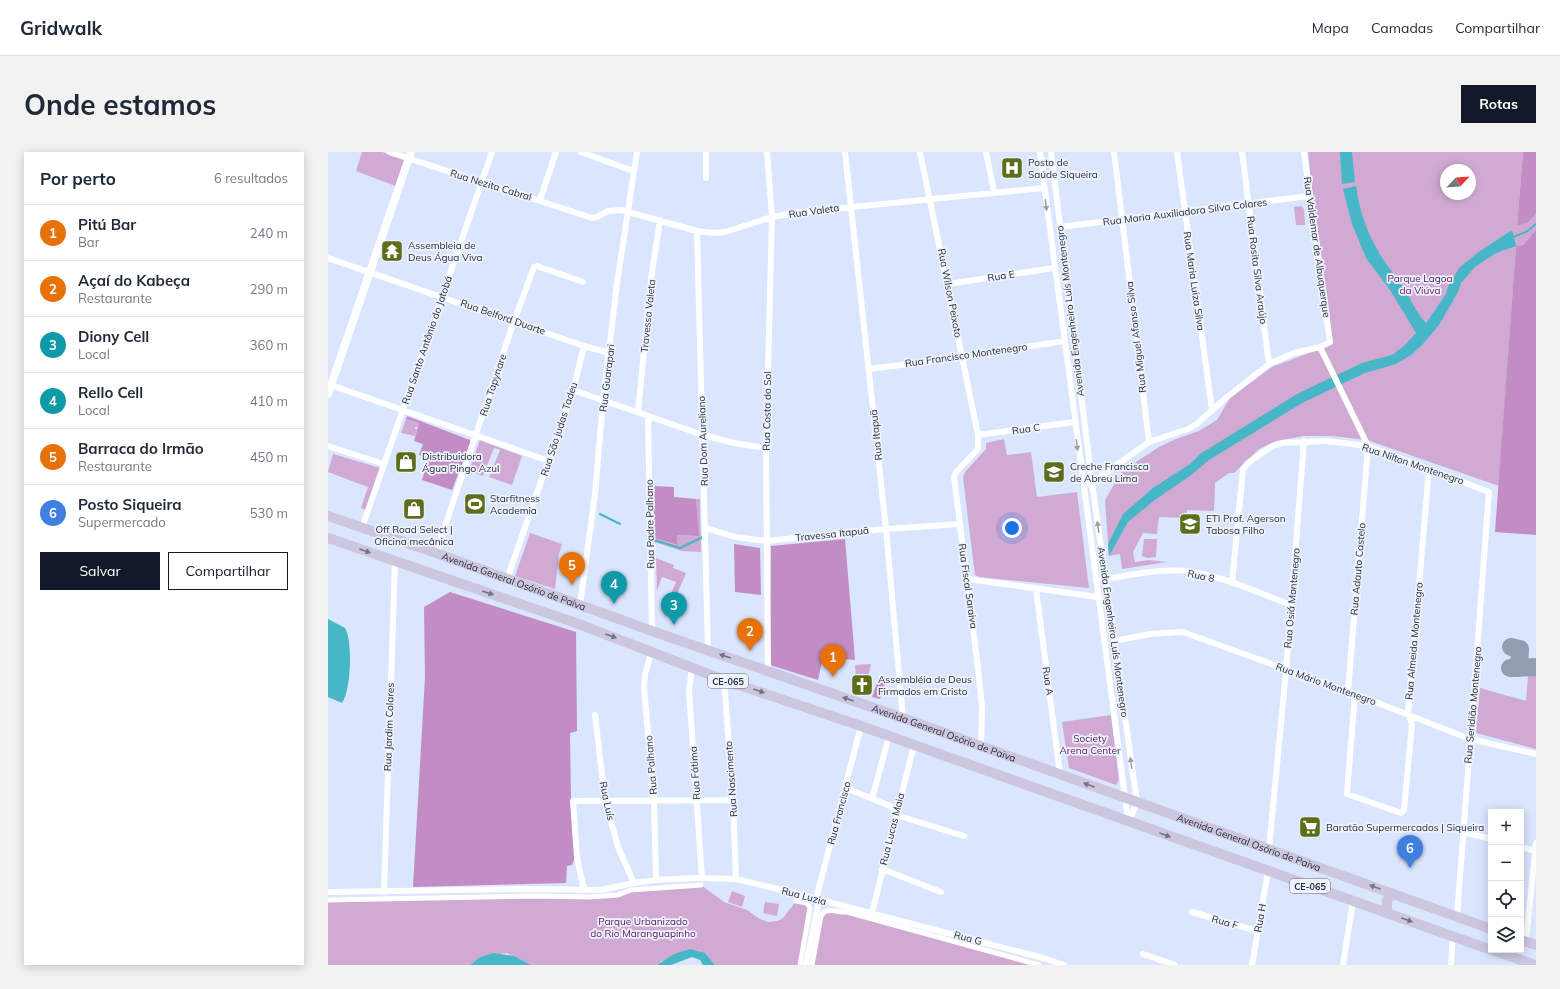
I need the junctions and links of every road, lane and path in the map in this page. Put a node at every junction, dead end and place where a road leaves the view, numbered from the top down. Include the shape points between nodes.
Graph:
1 (389, 152) edge
2 (492, 152) edge
3 (556, 152) edge
4 (580, 152) edge
5 (637, 152) edge
6 (706, 152) edge
7 (767, 152) edge
8 (845, 152) edge
9 (920, 152) edge
10 (986, 152) edge
11 (1040, 152) edge
12 (1051, 152) edge
13 (1114, 152) edge
14 (1177, 152) edge
15 (1242, 152) edge
16 (1304, 152) edge
17 (410, 155) edge
18 (633, 171) junction
19 (706, 178) dead end
20 (482, 182) junction
21 (1044, 188) junction
22 (994, 192) junction
23 (1309, 196) junction
24 (931, 199) junction
25 (540, 200) junction
26 (1249, 203) junction
27 (852, 206) junction
28 (627, 211) junction
29 (1184, 211) junction
30 (772, 217) junction
31 (592, 218) joint
32 (660, 220) junction
33 (1122, 220) junction
34 (1060, 227) junction
35 (697, 231) junction
36 (328, 258) edge
37 (1054, 268) junction
38 (371, 272) junction
39 (583, 282) dead end
40 (948, 284) junction
41 (441, 296) junction
42 (514, 321) junction
43 (1072, 324) junction
44 (1062, 326) junction
45 (1064, 341) junction
46 (584, 346) junction
47 (1320, 347) junction
48 (610, 353) junction
49 (962, 357) junction
50 (1269, 364) junction
51 (868, 369) junction
52 (330, 385) edge
53 (573, 390) junction
54 (328, 394) edge
55 (603, 401) junction
56 (403, 409) junction
57 (1212, 410) junction
58 (638, 412) junction
59 (648, 416) junction
60 (1074, 422) junction
61 (703, 435) junction
62 (978, 435) junction
63 (476, 436) junction
64 (1304, 441) junction
65 (1149, 442) junction
66 (328, 446) edge
67 (1368, 446) junction
68 (766, 448) junction
69 (549, 461) junction
70 (384, 464) junction
71 (1429, 469) junction
72 (1092, 483) junction
73 (1083, 489) junction
74 (1489, 492) joint
75 (328, 516) edge
76 (960, 524) junction
77 (362, 528) junction
78 (706, 528) junction
79 (886, 529) junction
80 (328, 538) edge
81 (766, 541) junction
82 (436, 553) junction
83 (395, 562) junction
84 (508, 579) junction
85 (968, 579) junction
86 (1106, 579) junction
87 (1096, 581) junction
88 (1232, 583) junction
89 (1036, 589) junction
90 (1098, 597) junction
91 (580, 605) junction
92 (1291, 605) junction
93 (652, 631) junction
94 (1114, 641) junction
95 (708, 650) junction
96 (652, 651) junction
97 (692, 668) junction
98 (768, 671) junction
99 (1286, 671) junction
100 (724, 680) junction
101 (1348, 692) junction
102 (1355, 694) junction
103 (1408, 714) junction
104 (594, 715) dead end
105 (903, 718) junction
106 (861, 726) junction
107 (889, 736) junction
108 (1470, 739) junction
109 (914, 745) junction
110 (981, 746) junction
111 (1536, 754) edge
112 (1060, 774) junction
113 (846, 788) junction
114 (1126, 798) junction
115 (654, 799) junction
116 (872, 799) junction
117 (605, 800) junction
118 (697, 800) junction
119 (733, 800) junction
120 (1137, 802) junction
121 (896, 812) junction
122 (1128, 821) junction
123 (1463, 832) junction
124 (964, 836) dead end
125 (1488, 838) edge
126 (1536, 843) edge
127 (1524, 848) edge
128 (1269, 849) junction
129 (1536, 851) edge
130 (882, 869) junction
131 (1268, 871) junction
132 (702, 878) junction
133 (736, 879) junction
134 (656, 880) junction
135 (634, 883) junction
136 (701, 885) dead end
137 (584, 890) junction
138 (328, 892) edge
139 (384, 892) junction
140 (941, 892) dead end
141 (1393, 894) junction
142 (817, 899) junction
143 (328, 900) edge
144 (796, 901) dead end
145 (1354, 901) junction
146 (1192, 912) dead end
147 (872, 913) junction
148 (1387, 913) junction
149 (1457, 917) junction
150 (1488, 928) edge
151 (1257, 931) junction
152 (1453, 936) junction
153 (1528, 942) edge
154 (1488, 949) edge
155 (1500, 953) edge
156 (1143, 954) dead end
157 (1344, 964) edge
158 (800, 965) edge
159 (806, 965) edge
160 (812, 965) edge
161 (1039, 965) edge
162 (1064, 965) edge
163 (1175, 965) edge
164 (1252, 965) edge
165 (1451, 965) edge
166 (1535, 965) edge

1 - 17 street, Rua Nezita Cabral
2 - 20 street, Rua Santo Antônio do Jatobá
3 - 25 street
4 - 18 street
5 - 18 street, Rua Guarapari
6 - 19 street
7 - 30 street, Rua Costa do Sol
8 - 27 street, Rua Itapuã
9 - 24 street, Rua Wilson Peixoto
10 - 22 street
11 - 21 street, Avenida Engenheiro Luís Montenegro
12 - 34 street, Avenida Engenheiro Luís Montenegro
13 - 33 street, Rua Miguel Afonso Silva
14 - 29 street, Rua Maria Luiza Silva
15 - 26 street, Rua Rosita Silva Araújo
16 - 23 street, Rua Valdemar de Albuquerque
17 - 20 street, Rua Nezita Cabral
17 - 38 street
18 - 28 street, Rua Guarapari
20 - 25 street, Rua Nezita Cabral
20 - 41 street, Rua Santo Antônio do Jatobá
21 - 22 street, Rua Valeta
21 -> 37 street, Avenida Engenheiro Luís Montenegro
22 - 24 street, Rua Valeta
23 - 26 street, Rua Maria Auxiliadora Silva Colares
23 - 47 street, Rua Valdemar de Albuquerque via 1330,342
24 - 27 street, Rua Valeta
24 - 40 street, Rua Wilson Peixoto
25 - 31 street, Rua Nezita Cabral
26 - 29 street, Rua Maria Auxiliadora Silva Colares
26 - 50 street, Rua Rosita Silva Araújo
27 - 30 street, Rua Valeta
27 - 51 street, Rua Itapuã
28 - 31 street, Rua Valeta via 608,210
28 - 32 street, Rua Valeta
28 - 48 street, Rua Guarapari
29 - 33 street, Rua Maria Auxiliadora Silva Colares
29 - 57 street, Rua Maria Luiza Silva
30 - 35 street, Rua Valeta via 725,232
30 - 68 street, Rua Costa do Sol
32 - 35 street, Rua Valeta
32 - 58 street, Travessa Valeta
33 - 34 street, Rua Maria Auxiliadora Silva Colares
33 - 65 street, Rua Miguel Afonso Silva
34 - 43 street, Avenida Engenheiro Luís Montenegro
35 - 61 street, Rua Dom Aureliano
36 - 38 street, Rua Belford Duarte
37 - 40 street, Rua E
37 - 44 street, Avenida Engenheiro Luís Montenegro
38 - 41 street, Rua Belford Duarte
38 - 52 street
39 - 42 street, Rua Tapynare via 535,266
40 - 49 street, Rua Wilson Peixoto
41 - 42 street, Rua Belford Duarte
41 - 56 street, Rua Santo Antônio do Jatobá
42 - 46 street, Rua Belford Duarte
42 - 63 street, Rua Tapynare
43 - 44 street
43 - 72 street, Avenida Engenheiro Luís Montenegro
44 - 45 street, Avenida Engenheiro Luís Montenegro
45 - 49 street, Rua Francisco Montenegro
45 - 60 street, Avenida Engenheiro Luís Montenegro
46 - 48 street, Rua Belford Duarte
46 - 53 street, Rua São judas Tadeu
47 - 50 street via 1294,353
47 - 67 street
48 - 55 street, Rua Guarapari
49 - 51 street, Rua Francisco Montenegro
49 - 62 street, Rua Wilson Peixoto
50 - 57 street
51 - 79 street, Rua Itapuã
52 - 54 street
52 - 56 street
53 - 55 street
53 - 69 street, Rua São judas Tadeu
55 - 58 street
55 - 91 street, Rua Guarapari via 595,494
56 - 63 street
56 - 70 street, Rua Santo Antônio do Jatobá
57 - 65 street via 1198,424
58 - 59 street
59 - 61 street
59 - 93 street, Rua Padre Palhano
60 - 62 street, Rua C
60 -> 73 street, Avenida Engenheiro Luís Montenegro
61 - 68 street
61 - 78 street, Rua Dom Aureliano
62 - 76 street, Rua Fiscal Saraiva via 978,448 954,474
63 - 69 street
63 - 82 street, Rua Tapynare
64 - 67 street, Rua Nilton Montenegro
64 - 88 street, Rua Nilton Montenegro via 1272,446 1243,469
64 - 92 street, Rua Osiá Montenegro
65 - 72 street
66 - 70 street
67 - 71 street, Rua Nilton Montenegro
67 - 101 street, Rua Adauto Castelo
68 - 81 street, Rua Costa do Sol
69 - 84 street, Rua São judas Tadeu
70 - 77 street, Rua Santo Antônio do Jatobá
71 - 74 street, Rua Nilton Montenegro
71 - 103 street, Rua Almeida Montenegro
72 - 73 street
86 -> 72 street, Avenida Engenheiro Luís Montenegro
73 - 87 street, Avenida Engenheiro Luís Montenegro
74 - 108 street, Rua Seridião Montenegro
75 - 77 main road, Avenida General Osório de Paiva / CE-065
76 - 79 street, Travessa Itapuã
76 - 85 street, Rua Fiscal Saraiva
77 - 82 main road, Avenida General Osório de Paiva / CE-065
78 - 81 street, Travessa Itapuã via 735,538
78 - 95 street, Rua Dom Aureliano
79 - 81 street, Travessa Itapuã
79 - 105 street, Rua Itapuã
80 -> 83 main road, Avenida General Osório de Paiva / CE-065
81 - 98 street, Rua Costa do Sol
82 - 84 main road, Avenida General Osório de Paiva / CE-065
83 -> 96 main road, Avenida General Osório de Paiva / CE-065
83 - 139 street, Rua Jardim Colares
84 - 91 main road, Avenida General Osório de Paiva / CE-065
85 - 89 street
85 - 110 street, Rua Fiscal Saraiva via 982,707
86 - 87 street, Rua 8
86 - 88 street, Rua 8 via 1136,574 1192,572
86 - 94 street, Avenida Engenheiro Luís Montenegro
87 - 90 street, Avenida Engenheiro Luís Montenegro
88 - 92 street, Rua 8
89 - 90 street
89 - 112 street, Rua A
90 - 114 street, Avenida Engenheiro Luís Montenegro
91 - 93 main road, Avenida General Osório de Paiva / CE-065
92 - 99 street, Rua Osiá Montenegro
93 - 95 main road, Avenida General Osório de Paiva / CE-065
94 - 99 street, Rua Mário Montenegro via 1150,634 1183,632
120 -> 94 street, Avenida Engenheiro Luís Montenegro
98 -> 95 main road, Avenida General Osório de Paiva / CE-065
96 - 97 main road, Avenida General Osório de Paiva / CE-065
96 - 115 street, Rua Palhano via 644,688
97 - 100 main road, Avenida General Osório de Paiva / CE-065
97 - 118 street, Rua Fátima via 689,691
105 -> 98 main road, Avenida General Osório de Paiva / CE-065
99 - 101 street, Rua Mário Montenegro
99 - 128 street, Rua Osiá Montenegro
100 -> 106 main road, Avenida General Osório de Paiva / CE-065
100 - 119 street, Rua Nascimento
101 - 102 street, Rua Mário Montenegro
102 - 103 street, Rua Mário Montenegro
102 - 103 street, Rua Almeida Montenegro via 1347,794 1402,812 1412,724
103 - 108 street, Rua Mário Montenegro
104 - 117 street, Rua Luís
105 - 110 main road, Avenida General Osório de Paiva / CE-065
106 - 107 main road, Avenida General Osório de Paiva / CE-065
106 - 113 street, Rua Francisco
107 - 109 main road, Avenida General Osório de Paiva / CE-065
107 - 116 street
108 - 111 street, Rua Mário Montenegro
108 - 123 street, Rua Seridião Montenegro
109 - 121 street, Rua Lucas Maia
109 - 122 main road, Avenida General Osório de Paiva / CE-065
110 - 112 main road, Avenida General Osório de Paiva / CE-065
114 -> 112 main road, Avenida General Osório de Paiva / CE-065
113 - 116 street
113 - 142 street, Rua Francisco
114 - 120 main road, Avenida General Osório de Paiva / CE-065
114 - 122 street, Avenida Engenheiro Luís Montenegro
115 - 117 street
115 - 118 street
115 - 134 street, Rua Palhano
116 - 121 street
117 - 135 street, Rua Luís via 618,847
117 - 137 street via 572,801 577,858
118 - 119 street
118 - 132 street, Rua Fátima
119 - 133 street, Rua Nascimento
120 - 122 street
120 - 128 main road, Avenida General Osório de Paiva / CE-065
121 - 124 street
121 - 130 street, Rua Lucas Maia
122 -> 131 main road, Avenida General Osório de Paiva / CE-065
123 - 125 street
123 - 149 street, Rua Seridião Montenegro
126 - 129 street
127 - 129 street
141 -> 128 main road, Avenida General Osório de Paiva / CE-065
129 - 153 street
130 - 140 street
130 - 147 street, Rua Lucas Maia
131 - 145 main road, Avenida General Osório de Paiva / CE-065
131 - 151 street, Rua H
132 - 133 street
132 - 134 street
133 - 142 street, Rua Luzia
134 - 135 street
135 - 137 street via 601,890
136 - 143 street via 631,890 618,895 589,897
137 - 139 street
138 - 139 street
141 - 148 main road via 1387,900
141 - 149 main road, Avenida General Osório de Paiva / CE-065
142 - 147 street, Rua Luzia
142 - 159 street, Rua Francisco
144 - 158 street via 807,903 810,908
145 - 148 main road, Avenida General Osório de Paiva / CE-065
145 - 157 street
146 - 151 street, Rua F
147 - 162 street, Rua G
148 -> 152 main road, Avenida General Osório de Paiva / CE-065
149 - 150 main road, Avenida General Osório de Paiva / CE-065
151 - 164 street, Rua H
152 - 154 main road, Avenida General Osório de Paiva / CE-065
152 - 165 street
155 - 166 main road, Avenida General Osório de Paiva / CE-065
156 - 163 street
160 - 161 street via 821,916 827,910 832,910

